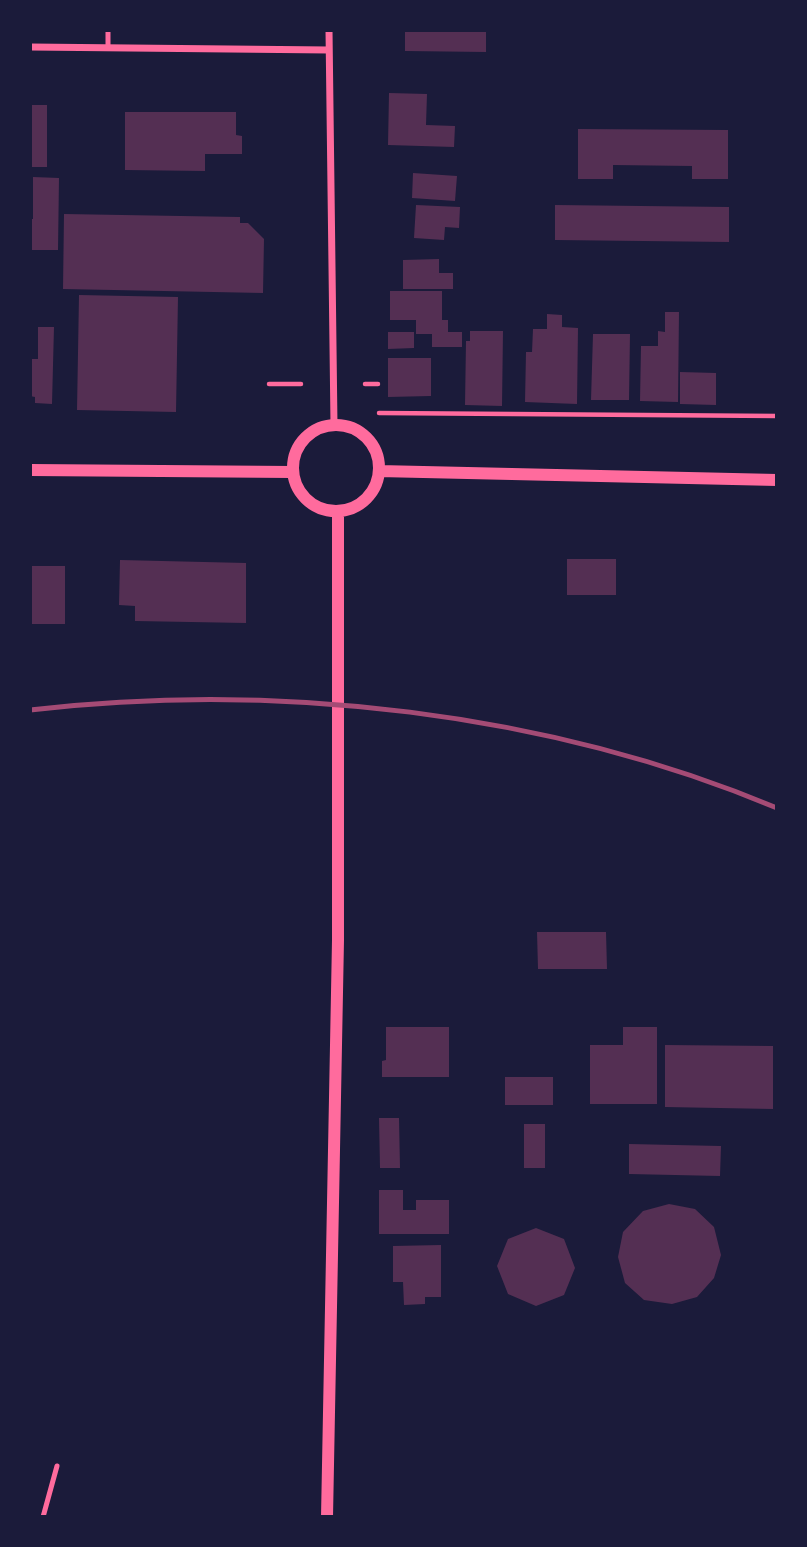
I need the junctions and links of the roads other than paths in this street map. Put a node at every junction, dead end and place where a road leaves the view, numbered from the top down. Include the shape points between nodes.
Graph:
1 (108, 30) edge
2 (329, 30) edge
3 (30, 47) edge
4 (108, 48) junction
5 (329, 50) junction
6 (334, 425) junction
7 (30, 470) edge
8 (379, 471) junction
9 (292, 472) junction
10 (777, 480) edge
11 (338, 511) junction
12 (57, 1466) dead end
13 (43, 1517) edge
14 (327, 1517) edge

1 - 4 lane
2 - 5 street
3 - 4 street
4 - 5 street
5 - 6 street
6 - 8 street via 358,431 367,439
6 - 9 street via 306,438 294,456
7 - 9 street
8 - 10 street
8 - 11 street via 361,503
9 - 11 street via 302,495 312,504
11 - 14 street via 338,940
12 - 13 lane

